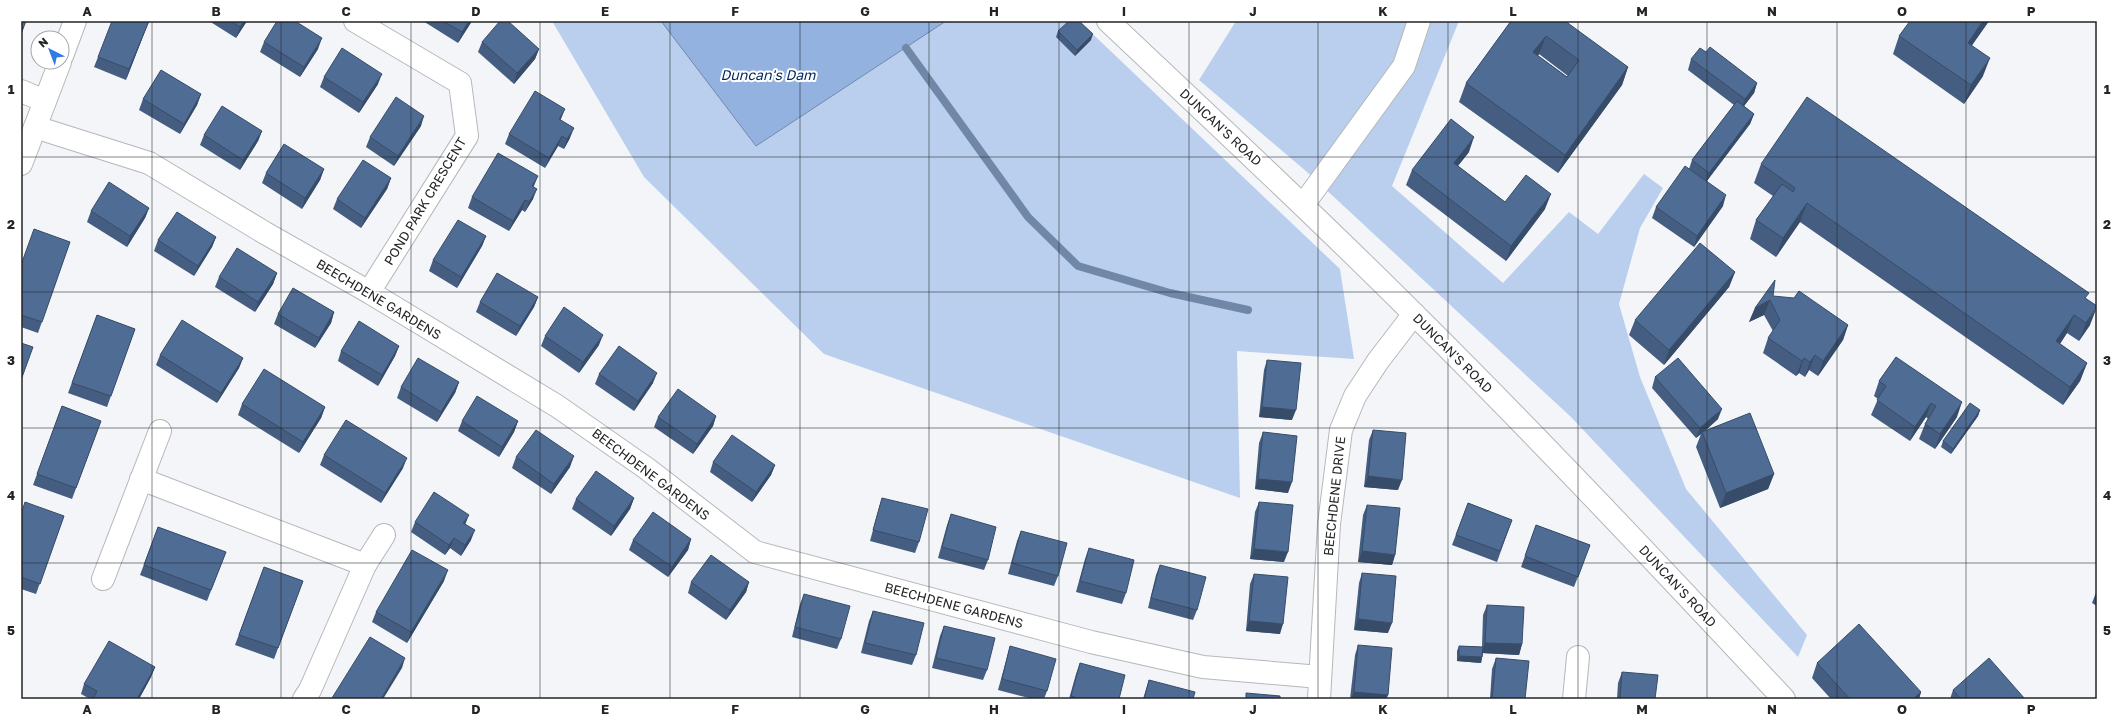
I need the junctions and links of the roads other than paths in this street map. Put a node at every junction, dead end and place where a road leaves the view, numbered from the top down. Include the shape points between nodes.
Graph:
1 (75, 21) edge
2 (355, 21) edge
3 (1108, 21) edge
4 (1418, 21) edge
5 (70, 34) edge
6 (57, 70) edge
7 (21, 91) edge
8 (45, 101) junction
9 (35, 127) junction
10 (21, 164) edge
11 (1303, 205) junction
12 (369, 292) junction
13 (1414, 314) junction
14 (160, 431) dead end
15 (141, 479) junction
16 (384, 535) dead end
17 (365, 565) junction
18 (103, 579) dead end
19 (1578, 657) dead end
20 (1320, 677) junction
21 (304, 699) edge
22 (1318, 699) edge
23 (1574, 699) edge
24 (1784, 699) edge

1 - 5 street
2 - 12 street, POND PARK CRESCENT via 460,83 466,136
3 - 11 street, DUNCAN'S ROAD
4 - 11 street via 1404,66
6 - 8 street
7 - 8 street
8 - 9 street
9 - 10 street
9 - 12 street, BEECHDENE GARDENS via 149,163
11 - 13 street, DUNCAN'S ROAD
12 - 20 street, BEECHDENE GARDENS via 557,406 646,468 755,552 1090,642 1203,667
13 - 20 street, BEECHDENE DRIVE via 1355,396 1341,430 1329,524
13 - 24 street, DUNCAN'S ROAD via 1570,472
14 - 15 street
15 - 17 street
15 - 18 street
16 - 17 street
17 - 21 street
19 - 23 street
20 - 22 street, BEECHDENE DRIVE

